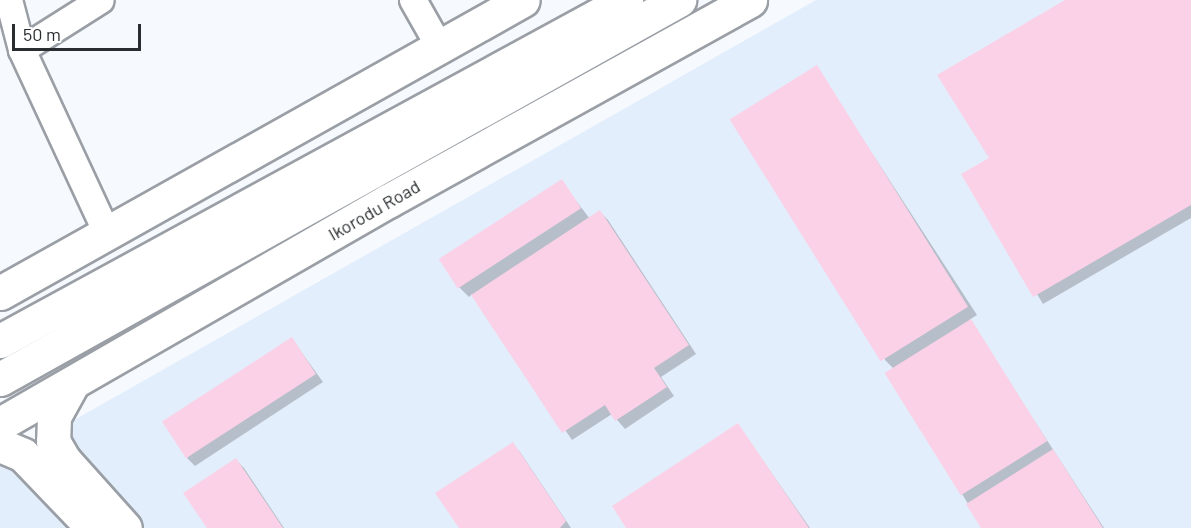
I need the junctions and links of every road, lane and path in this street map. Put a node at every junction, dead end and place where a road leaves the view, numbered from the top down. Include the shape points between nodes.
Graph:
1 (9, 0) edge
2 (101, 0) edge
3 (413, 0) edge
4 (523, 0) edge
5 (626, 0) edge
6 (680, 0) edge
7 (750, 0) edge
8 (439, 46) junction
9 (22, 50) junction
10 (107, 233) junction
11 (0, 293) edge
12 (0, 341) edge
13 (0, 379) edge
14 (72, 384) junction
15 (0, 424) edge
16 (0, 444) edge
17 (93, 528) edge
18 (125, 528) edge

1 - 9 street
2 - 9 street
3 - 8 street
4 - 8 main road
5 - 12 main road
6 - 13 main road, Ikorodu Road
7 - 14 main road, Ikorodu Road via 388,201
8 - 10 main road
9 - 10 street
10 - 11 main road
14 - 15 main road, Ikorodu Road
14 - 18 main road via 54,417 53,441 64,460
16 - 17 main road via 23,455

